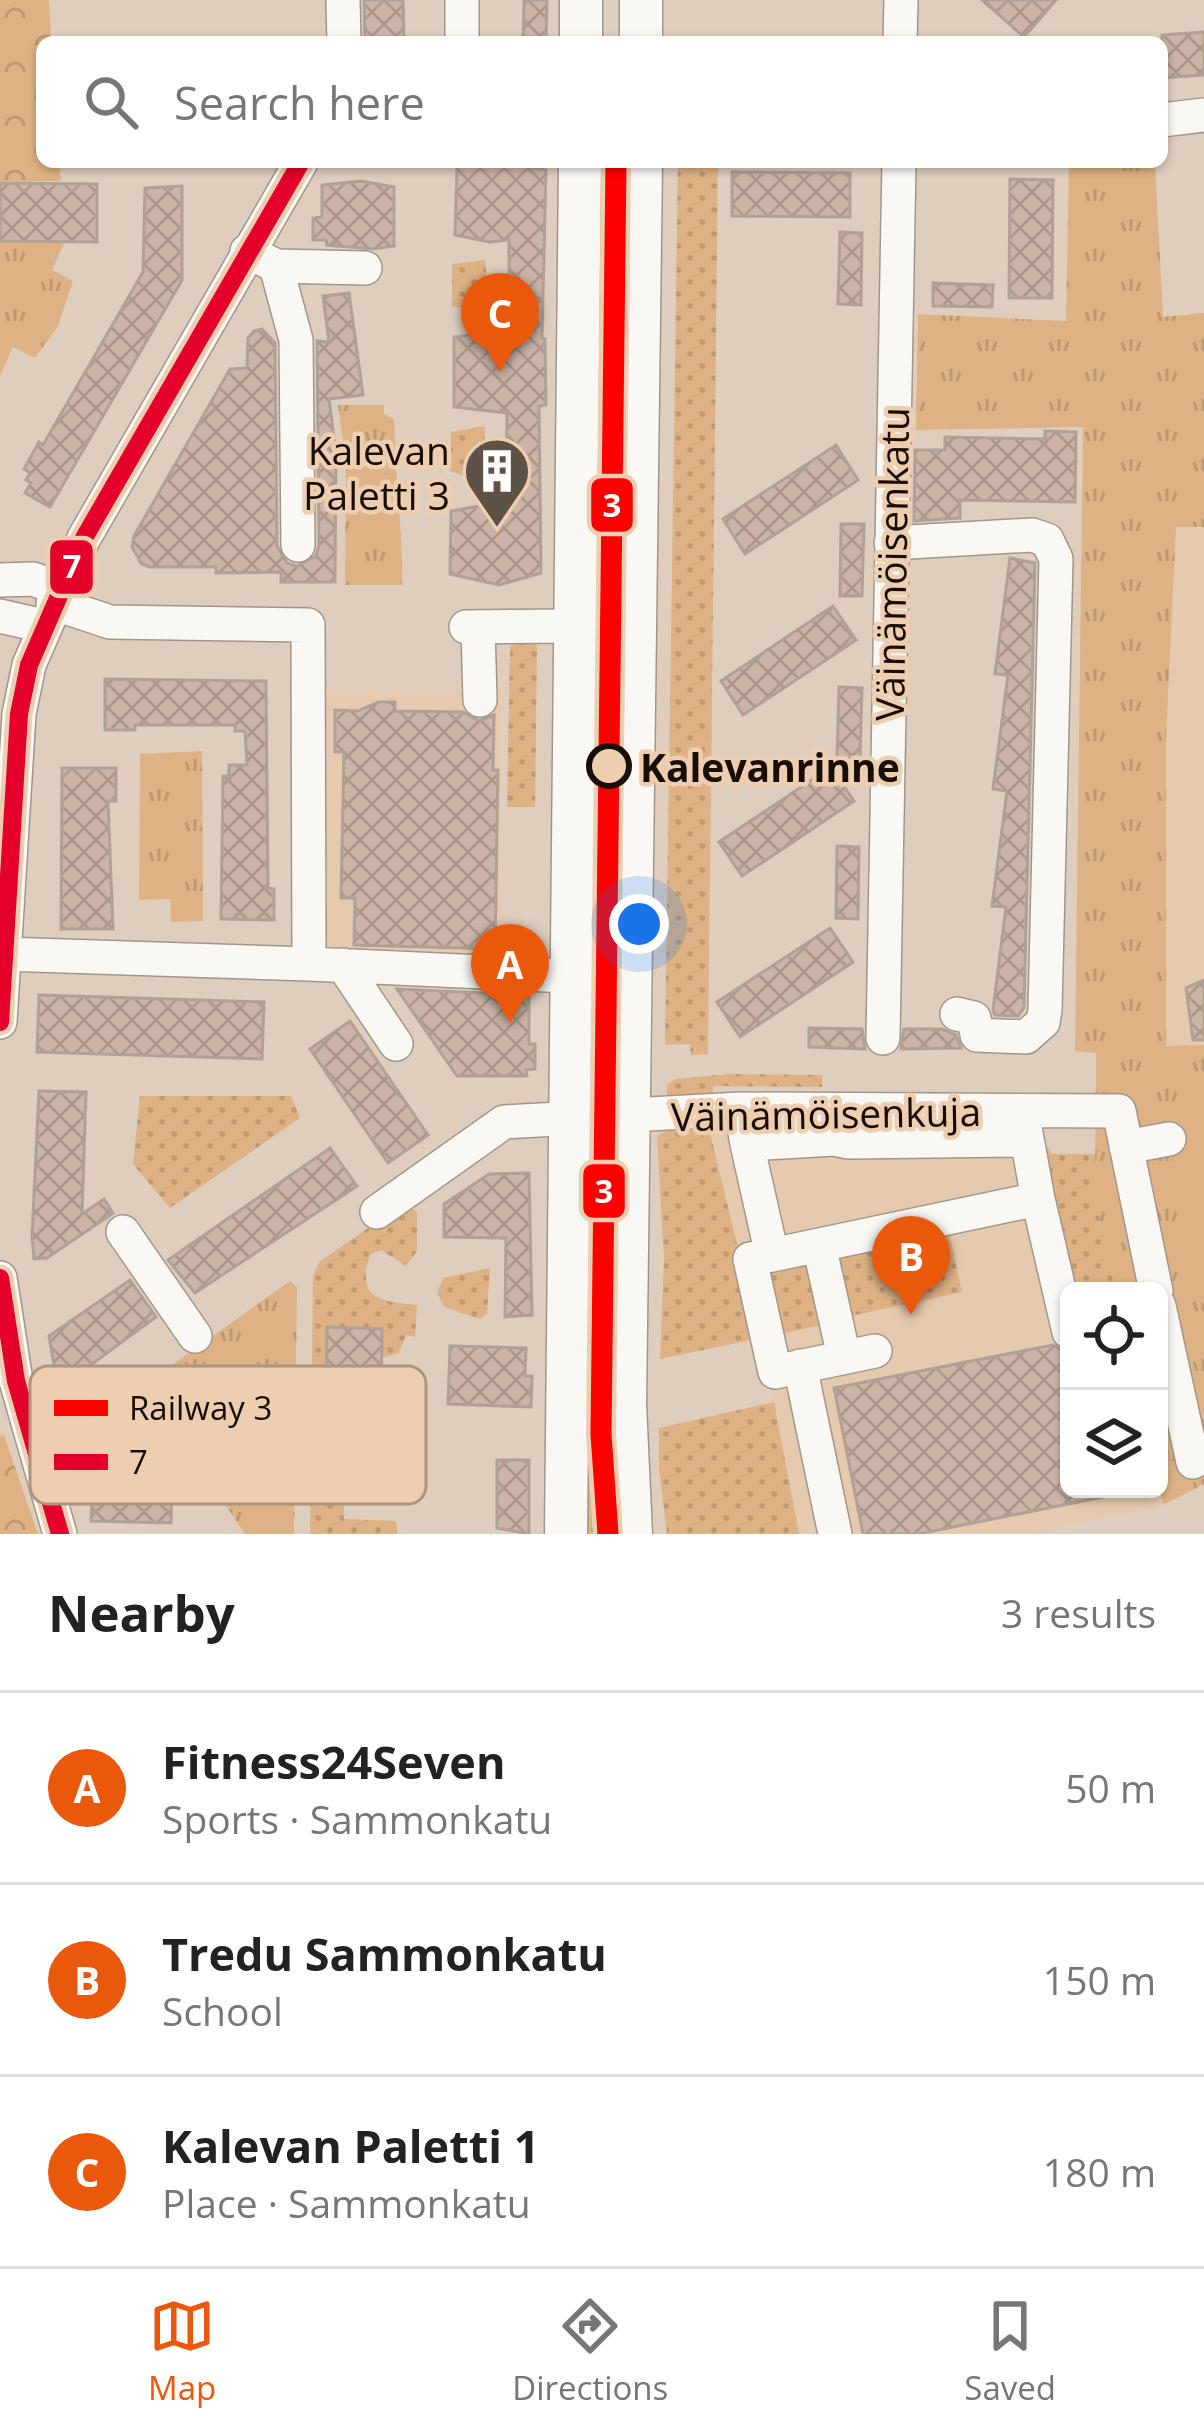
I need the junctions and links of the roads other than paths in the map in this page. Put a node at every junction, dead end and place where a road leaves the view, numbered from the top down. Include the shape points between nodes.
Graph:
1 (343, 0) edge
2 (462, 0) edge
3 (581, 0) edge
4 (641, 0) edge
5 (901, 0) edge
6 (344, 36) edge
7 (462, 36) edge
8 (581, 36) edge
9 (641, 36) edge
10 (900, 36) edge
11 (1204, 116) edge
12 (1168, 119) edge
13 (299, 168) edge
14 (580, 168) edge
15 (640, 168) edge
16 (899, 168) edge
17 (262, 258) junction
18 (365, 268) dead end
19 (891, 543) junction
20 (298, 545) dead end
21 (0, 580) edge
22 (52, 606) junction
23 (0, 616) edge
24 (574, 626) junction
25 (480, 700) dead end
26 (3, 954) edge
27 (308, 964) junction
28 (344, 965) junction
29 (569, 976) junction
30 (957, 1014) dead end
31 (0, 1022) edge
32 (884, 1038) dead end
33 (396, 1044) dead end
34 (740, 1109) junction
35 (598, 1118) junction
36 (1024, 1125) junction
37 (1169, 1139) dead end
38 (747, 1144) junction
39 (1126, 1147) junction
40 (1038, 1199) junction
41 (377, 1212) dead end
42 (123, 1232) dead end
43 (819, 1245) junction
44 (772, 1255) junction
45 (0, 1278) edge
46 (1154, 1282) edge
47 (1060, 1293) edge
48 (195, 1336) dead end
49 (1168, 1347) edge
50 (788, 1369) junction
51 (30, 1430) edge
52 (1193, 1462) dead end
53 (51, 1504) edge
54 (60, 1534) edge
55 (566, 1534) edge
56 (632, 1534) edge
57 (835, 1534) edge

1 - 6 street
2 - 7 street
3 - 8 main road
4 - 9 main road
5 - 10 street
11 - 12 street
13 - 17 street
14 - 24 main road
15 - 35 main road
16 - 19 street, Väinämöisenkatu
17 - 18 street
17 - 20 street via 296,340
17 - 22 street via 84,538
19 - 30 street via 1032,535 1047,541 1056,560 1043,1022 1027,1037 976,1035 974,1018
19 - 32 street, Väinämöisenkatu
21 - 22 street via 33,579
22 - 23 street
22 - 26 street via 19,715
22 - 27 street via 110,622 308,625
24 - 25 street via 472,627
24 - 29 main road
26 - 27 street
26 - 31 street
27 - 28 street
28 - 29 street
28 - 33 street
29 - 35 main road
34 - 35 street, Väinämöisenkuja
34 - 36 street, Väinämöisenkuja
34 - 38 street
35 - 41 street, Väinämöisenkuja via 504,1122
35 - 55 main road
35 - 56 main road
36 - 38 street
36 - 39 street, Väinämöisenkuja via 1057,1111 1119,1111
36 - 40 street
37 - 39 street
38 - 44 street
39 - 46 street
40 - 43 street
40 - 47 street
42 - 48 street
43 - 44 street
43 - 50 street via 859,1354
44 - 50 street via 750,1259
45 - 51 street
49 - 52 street
50 - 57 street
53 - 54 street

